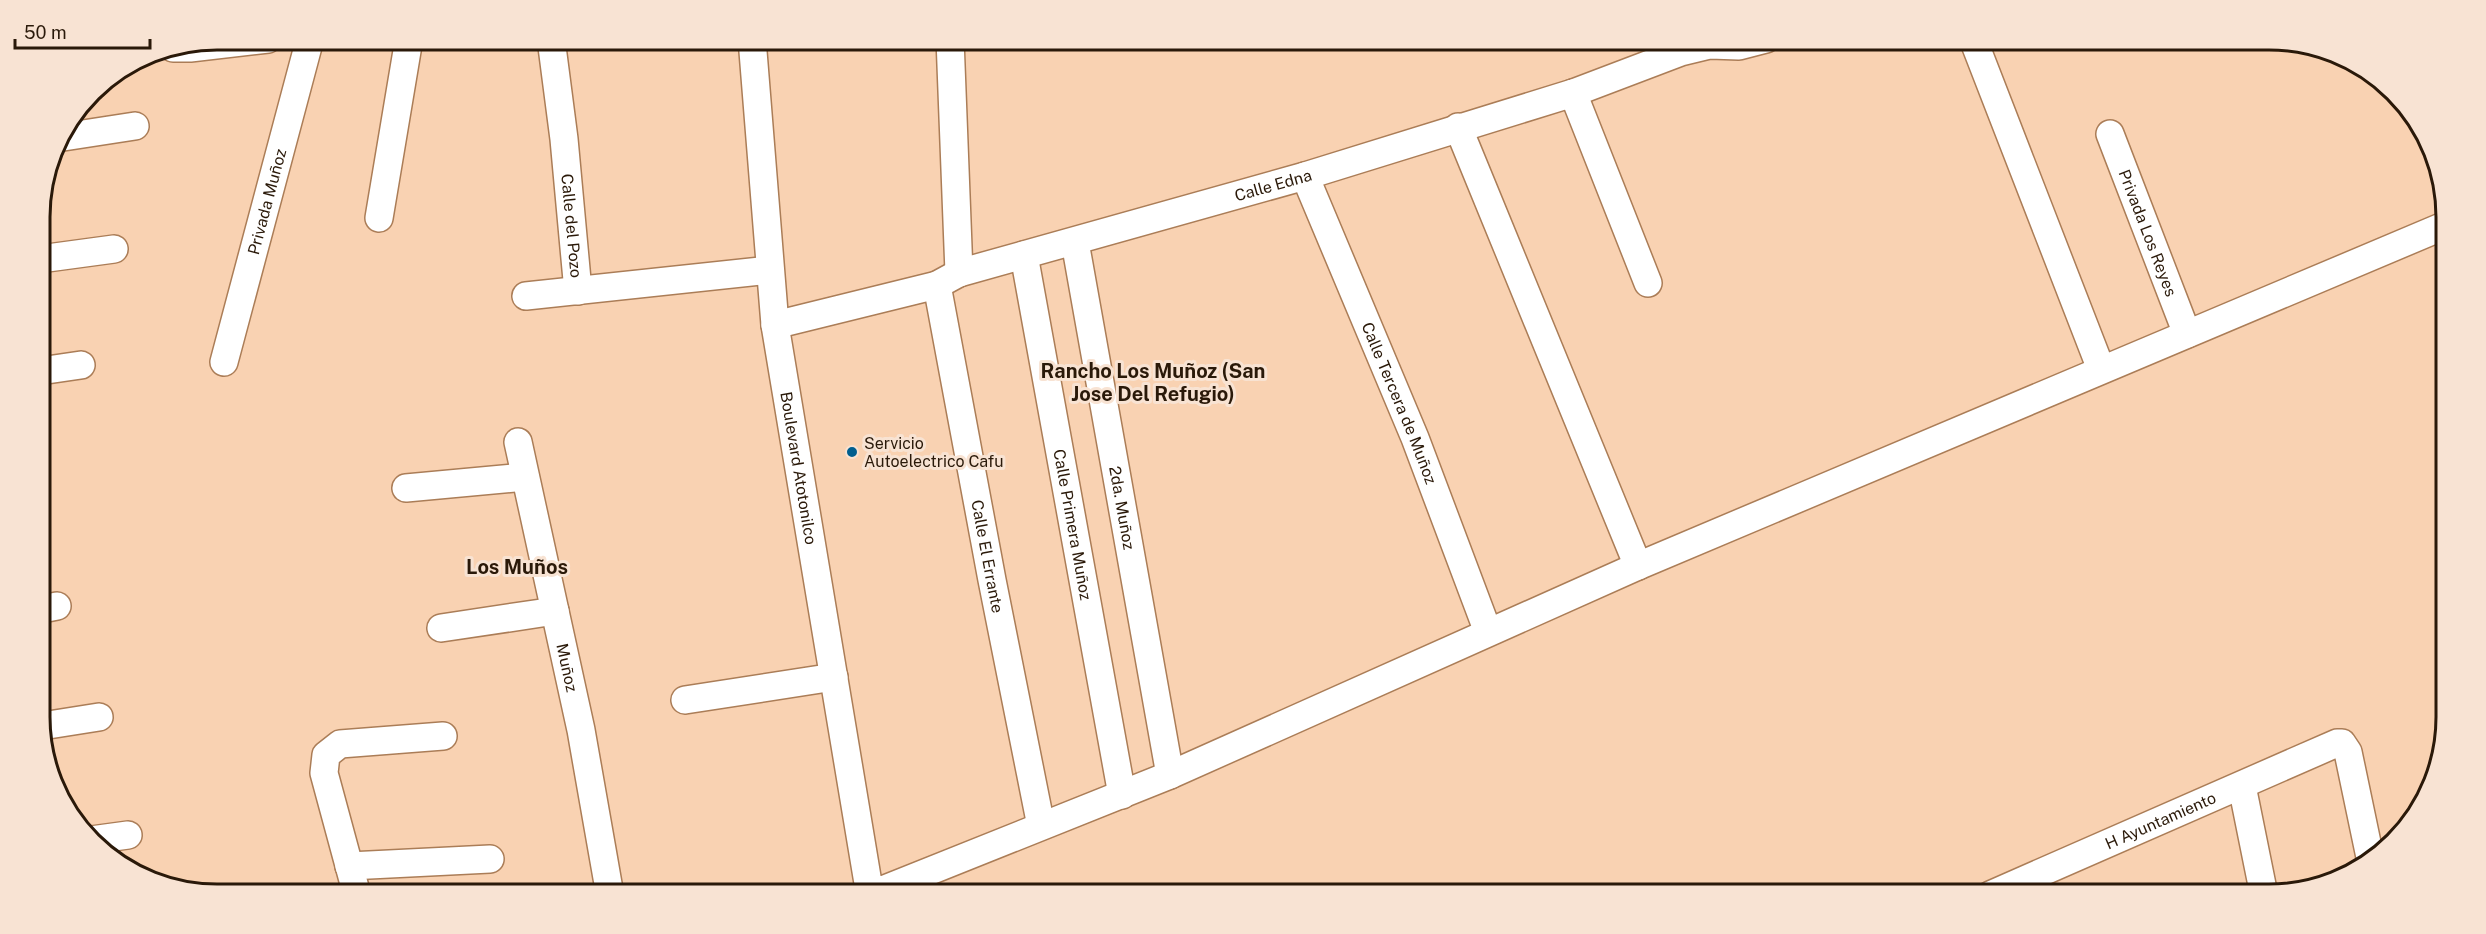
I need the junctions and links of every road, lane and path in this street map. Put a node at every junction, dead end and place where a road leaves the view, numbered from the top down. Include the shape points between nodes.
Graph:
1 (1693, 49) edge
2 (1977, 49) edge
3 (307, 50) edge
4 (408, 50) edge
5 (553, 50) edge
6 (753, 50) edge
7 (950, 50) edge
8 (1573, 93) junction
9 (135, 126) dead end
10 (1458, 127) junction
11 (2110, 134) dead end
12 (71, 136) edge
13 (1305, 176) junction
14 (379, 218) dead end
15 (2436, 229) edge
16 (1075, 242) junction
17 (114, 249) dead end
18 (1024, 255) junction
19 (50, 258) edge
20 (770, 270) junction
21 (948, 279) junction
22 (1648, 282) dead end
23 (578, 291) junction
24 (526, 296) dead end
25 (775, 325) junction
26 (2187, 334) junction
27 (224, 362) dead end
28 (81, 365) dead end
29 (2101, 369) junction
30 (50, 370) edge
31 (518, 442) dead end
32 (525, 477) junction
33 (406, 488) dead end
34 (1638, 566) junction
35 (555, 611) junction
36 (441, 628) dead end
37 (1488, 632) junction
38 (834, 677) junction
39 (685, 700) dead end
40 (99, 717) dead end
41 (50, 725) edge
42 (443, 736) dead end
43 (1170, 775) junction
44 (2242, 786) junction
45 (1122, 795) junction
46 (1041, 826) junction
47 (128, 835) dead end
48 (102, 839) edge
49 (2369, 851) edge
50 (490, 859) dead end
51 (349, 866) junction
52 (354, 884) edge
53 (608, 884) edge
54 (868, 884) edge
55 (897, 884) edge
56 (2015, 884) edge
57 (2254, 884) edge

1 - 8 street, Calle Edna
2 - 29 street
3 - 27 street, Privada Muñoz
4 - 14 street
5 - 23 street, Calle del Pozo
6 - 20 street, Boulevard Atotonilco
7 - 21 street, Calle El Errante
8 - 10 street, Calle Edna
8 - 22 street
9 - 12 street
10 - 13 street, Calle Edna
10 - 34 street
11 - 26 street, Privada Los Reyes
13 - 16 street, Calle Edna
13 - 37 street, Calle Tercera de Muñoz via 1415,438
15 - 26 street
16 - 18 street, Calle Edna
16 - 43 street, 2da. Muñoz
17 - 19 street
18 - 21 street, Calle Edna
18 - 45 street, Calle Primera Muñoz
20 - 23 street, Calle del Pozo
20 - 25 street, Boulevard Atotonilco
21 - 25 street, Calle Edna
21 - 46 street, Calle El Errante via 994,592
23 - 24 street
25 - 38 street, Boulevard Atotonilco
26 - 29 street
28 - 30 street
29 - 34 street
31 - 32 street, Muñoz
32 - 33 street
32 - 35 street, Muñoz
34 - 37 street
35 - 36 street
35 - 53 street, Muñoz
37 - 43 street
38 - 39 street
38 - 54 street, Boulevard Atotonilco
40 - 41 street
42 - 51 street via 340,744 326,755 324,773
43 - 45 street
44 - 49 street, H Ayuntamiento via 2342,743 2348,752
44 - 56 street, H Ayuntamiento
44 - 57 street
45 - 46 street
46 - 55 street
47 - 48 street
50 - 51 street
51 - 52 street

